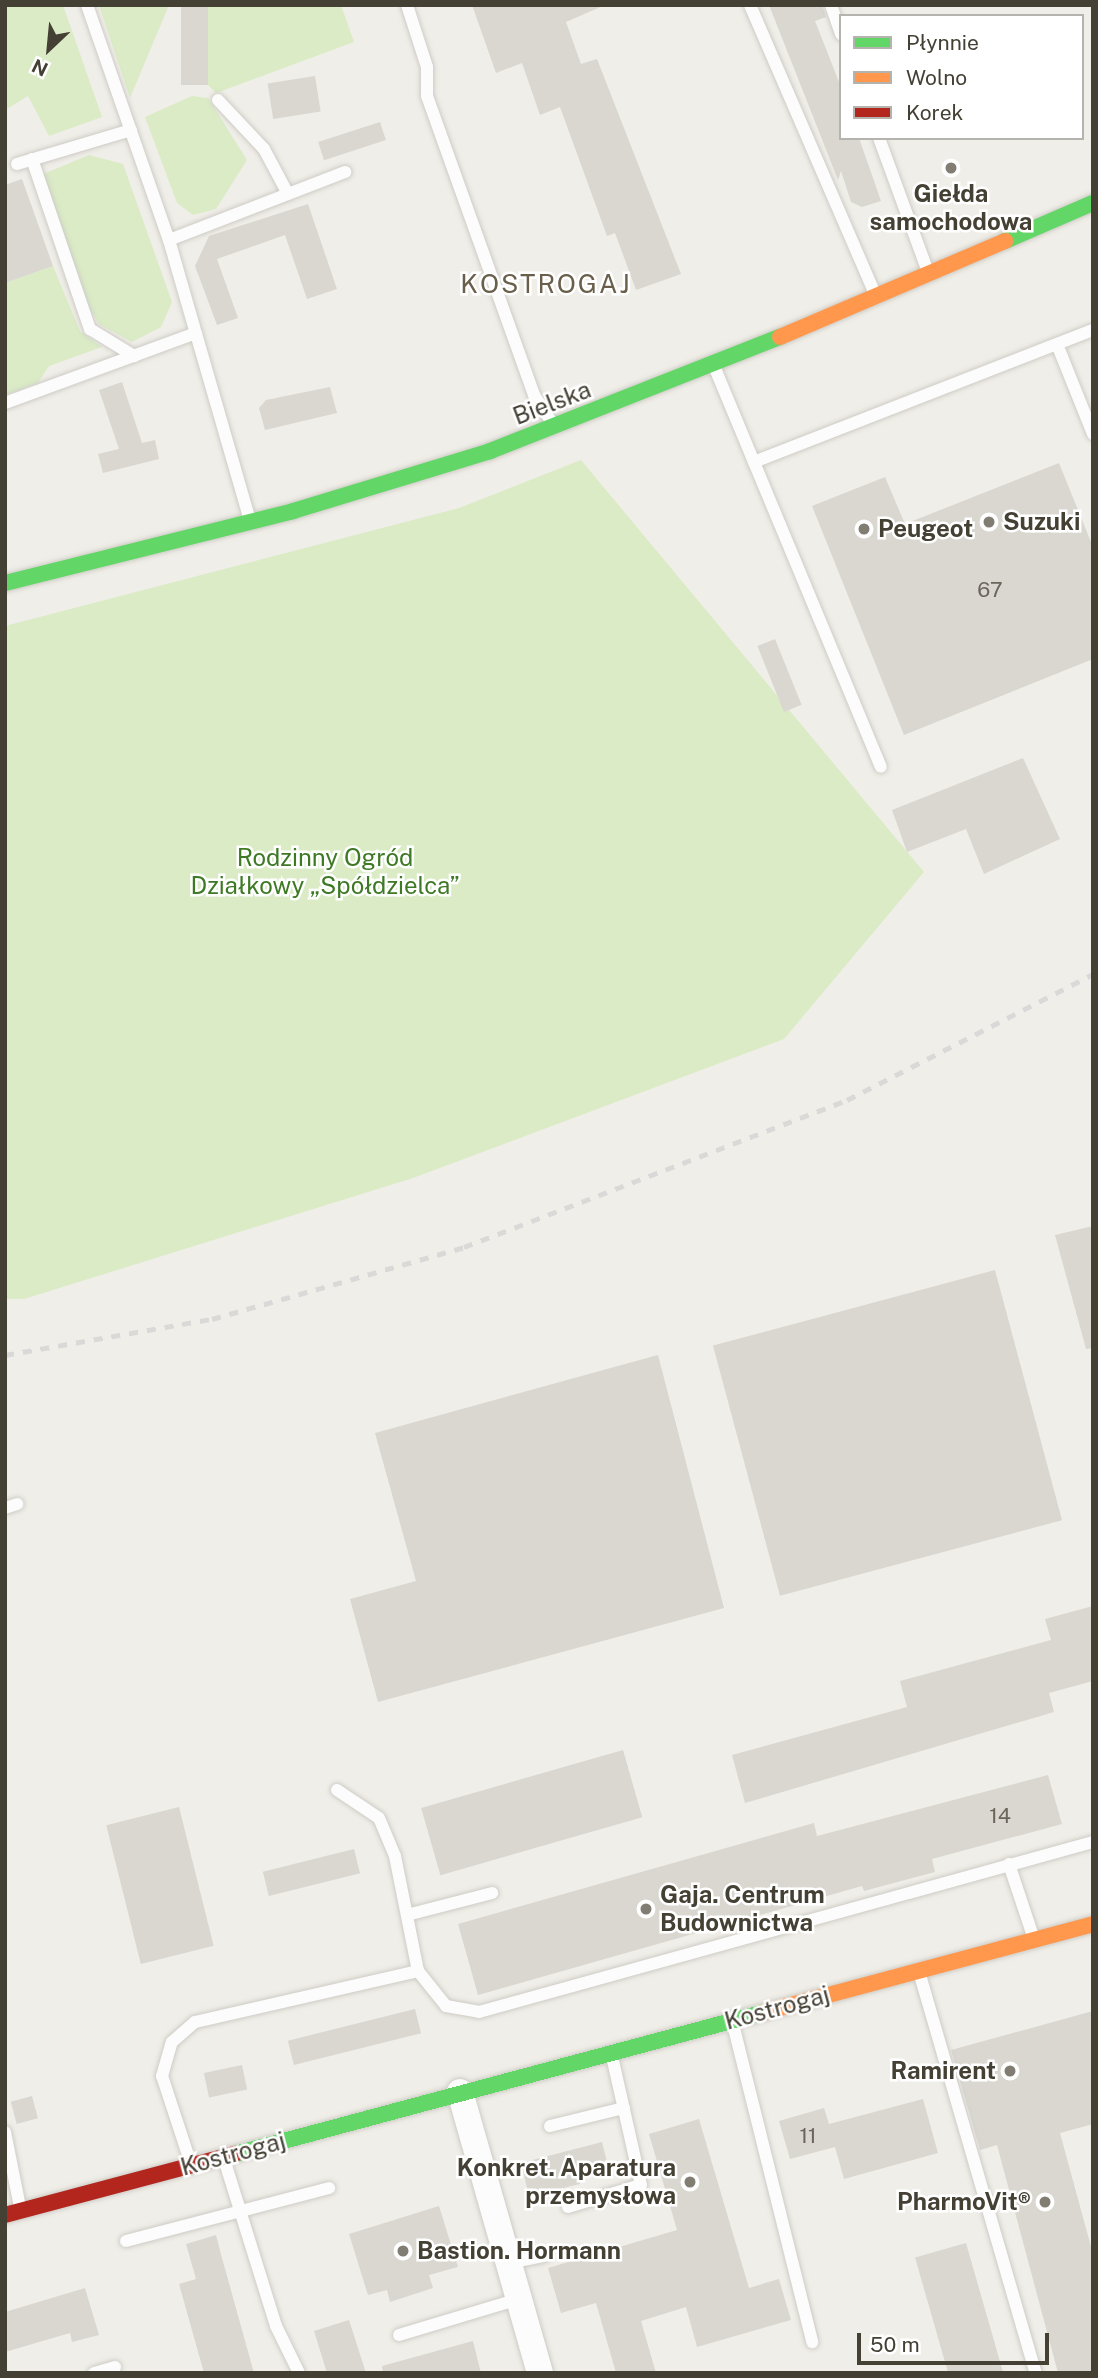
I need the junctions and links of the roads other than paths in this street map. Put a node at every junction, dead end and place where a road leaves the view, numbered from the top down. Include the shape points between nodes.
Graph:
1 (87, 5) edge
2 (407, 5) edge
3 (750, 5) edge
4 (831, 5) edge
5 (839, 28) edge
6 (218, 100) dead end
7 (131, 130) junction
8 (880, 140) edge
9 (32, 159) junction
10 (17, 164) dead end
11 (345, 172) dead end
12 (288, 194) junction
13 (1093, 203) edge
14 (169, 240) junction
15 (930, 275) junction
16 (876, 298) junction
17 (1093, 330) edge
18 (196, 333) junction
19 (1056, 344) junction
20 (134, 356) junction
21 (714, 365) junction
22 (5, 403) edge
23 (1089, 415) edge
24 (554, 427) junction
25 (1093, 434) edge
26 (754, 463) junction
27 (250, 522) junction
28 (5, 583) edge
29 (881, 767) dead end
30 (337, 1790) dead end
31 (1093, 1842) edge
32 (1009, 1864) junction
33 (492, 1893) dead end
34 (407, 1915) junction
35 (1093, 1924) edge
36 (1034, 1940) junction
37 (418, 1971) junction
38 (919, 1971) junction
39 (732, 2020) junction
40 (611, 2052) junction
41 (460, 2092) junction
42 (624, 2108) junction
43 (550, 2126) dead end
44 (5, 2132) edge
45 (223, 2156) junction
46 (192, 2165) junction
47 (329, 2188) dead end
48 (568, 2207) dead end
49 (240, 2211) junction
50 (13, 2213) edge
51 (127, 2241) dead end
52 (544, 2256) dead end
53 (508, 2263) junction
54 (519, 2299) junction
55 (399, 2335) dead end
56 (813, 2342) dead end
57 (115, 2367) dead end
58 (94, 2373) edge
59 (299, 2373) edge
60 (540, 2373) edge
61 (1036, 2373) edge

1 - 7 lane
2 - 24 lane via 428,67 427,96 534,395
3 - 16 lane
4 - 5 lane
6 - 12 lane via 264,149
7 - 9 lane
7 - 14 lane
8 - 15 lane
9 - 10 lane
9 - 20 lane via 90,329
11 - 12 lane
12 - 14 lane
13 - 15 main road, Bielska
14 - 18 lane
15 - 16 main road, Bielska
16 - 21 main road, Bielska
17 - 19 lane
18 - 20 lane
18 - 27 lane
19 - 23 lane
19 - 26 lane
20 - 22 lane
21 - 24 main road, Bielska
21 - 26 lane
23 - 25 lane
24 - 27 main road, Bielska
26 - 29 lane
27 - 28 main road, Bielska
30 - 34 lane via 380,1818
31 - 32 lane
32 - 36 lane
32 - 37 lane via 479,2012 446,2006
33 - 34 lane
34 - 37 lane
35 - 36 main road, Kostrogaj
36 - 38 main road, Kostrogaj
37 - 46 lane via 195,2022 172,2042 162,2076
38 - 39 main road, Kostrogaj
38 - 61 lane
39 - 40 main road, Kostrogaj
39 - 56 lane
40 - 41 main road, Kostrogaj
40 - 42 lane
41 - 45 main road, Kostrogaj
41 - 53 street
42 - 43 lane
42 - 48 lane via 641,2185
44 - 50 lane
45 - 46 main road, Kostrogaj
45 - 49 lane
46 - 50 main road, Kostrogaj
47 - 49 lane
49 - 51 lane
49 - 59 lane via 276,2326
52 - 53 lane
53 - 54 street
54 - 55 lane
54 - 60 street
57 - 58 lane

